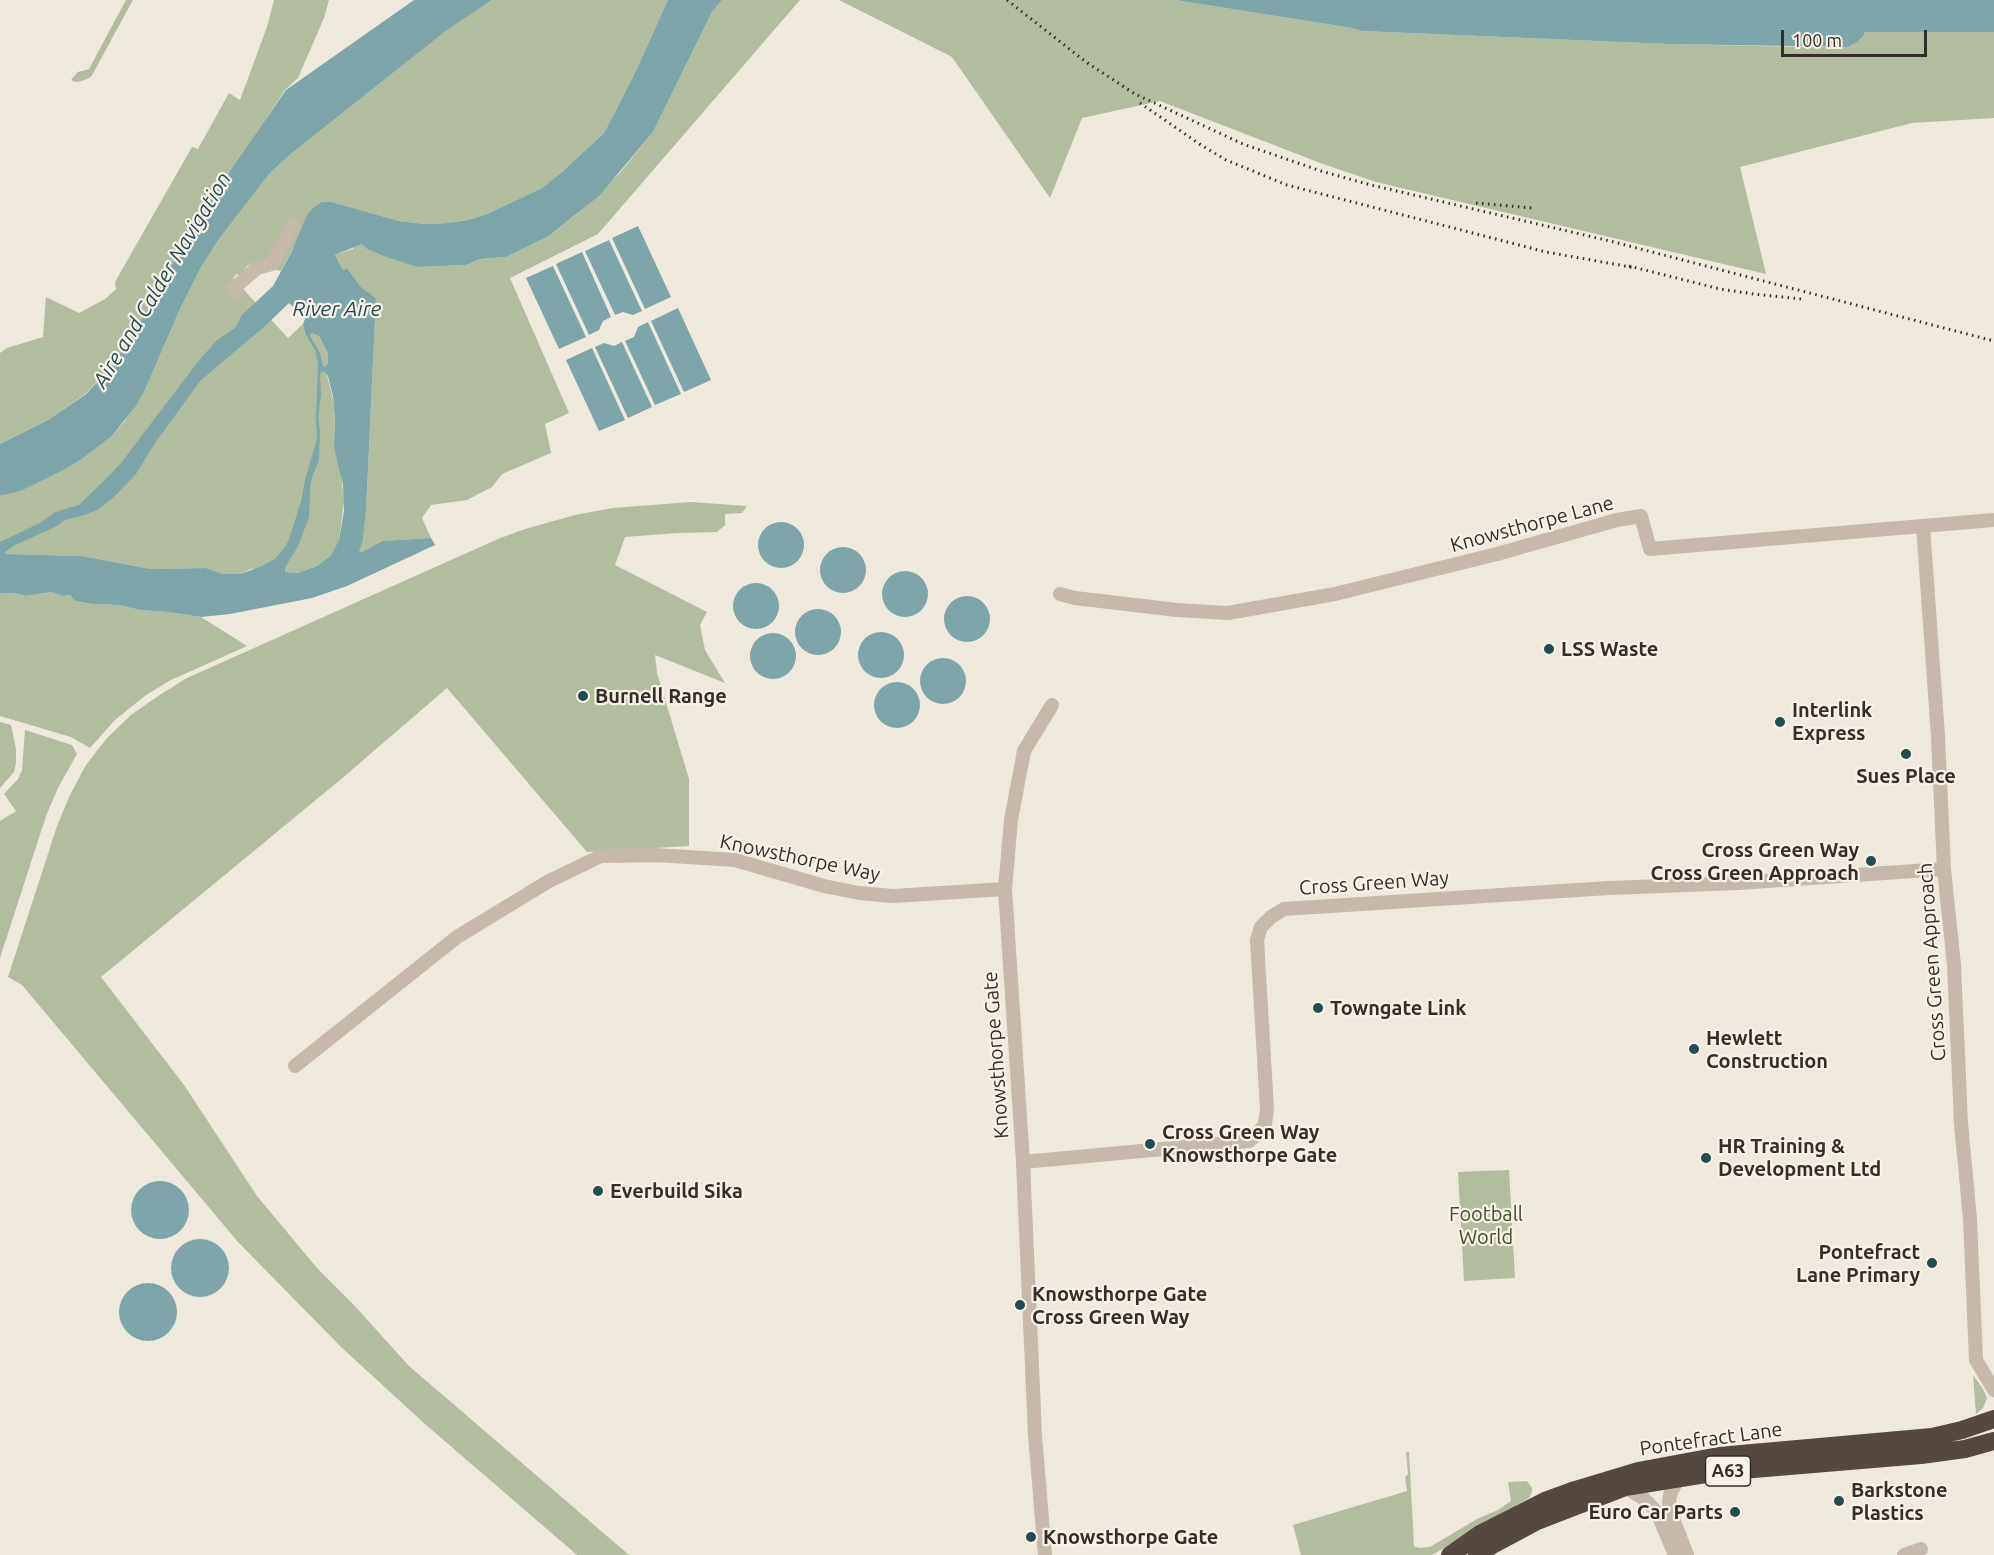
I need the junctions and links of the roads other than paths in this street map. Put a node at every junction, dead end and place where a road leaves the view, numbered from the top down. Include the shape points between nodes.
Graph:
1 (293, 225) dead end
2 (236, 292) dead end
3 (1994, 520) edge
4 (1923, 526) junction
5 (1060, 594) dead end
6 (1052, 705) dead end
7 (1944, 869) junction
8 (1005, 889) junction
9 (295, 1066) dead end
10 (1023, 1162) junction
11 (1994, 1390) edge
12 (1992, 1415) edge
13 (1994, 1441) edge
14 (1678, 1478) junction
15 (1625, 1487) junction
16 (1921, 1549) dead end
17 (1045, 1555) edge
18 (1450, 1555) edge
19 (1477, 1555) edge
20 (1675, 1555) edge
21 (1687, 1555) edge
22 (1904, 1555) edge

1 - 2 street via 272,264 257,268 233,289
3 - 4 street, Knowsthorpe Lane
4 - 5 street, Knowsthorpe Lane via 1650,549 1641,516 1335,594 1228,613
4 - 7 street, Cross Green Approach
6 - 8 street, Knowsthorpe Gate via 1024,751 1011,820
7 - 10 street, Cross Green Way via 1284,909 1261,927 1257,940 1267,1109 1265,1124 1249,1142
7 - 11 street, Cross Green Approach via 1954,965 1976,1360
8 - 9 street, Knowsthorpe Way via 893,896 859,894 735,860 601,856 549,880 457,937
8 - 10 street, Knowsthorpe Gate
10 - 17 street, Knowsthorpe Gate via 1035,1436
12 - 18 highway, Pontefract Lane / A63 via 1962,1430 1932,1437 1719,1456 1638,1471 1575,1490 1541,1493
13 - 14 highway, Pontefract Lane / A63 via 1921,1455
14 - 15 highway, Pontefract Lane / A63
14 - 21 street via 1669,1503
15 - 19 highway, Pontefract Lane / A63 via 1537,1521
15 - 20 street via 1657,1512
16 - 22 street

